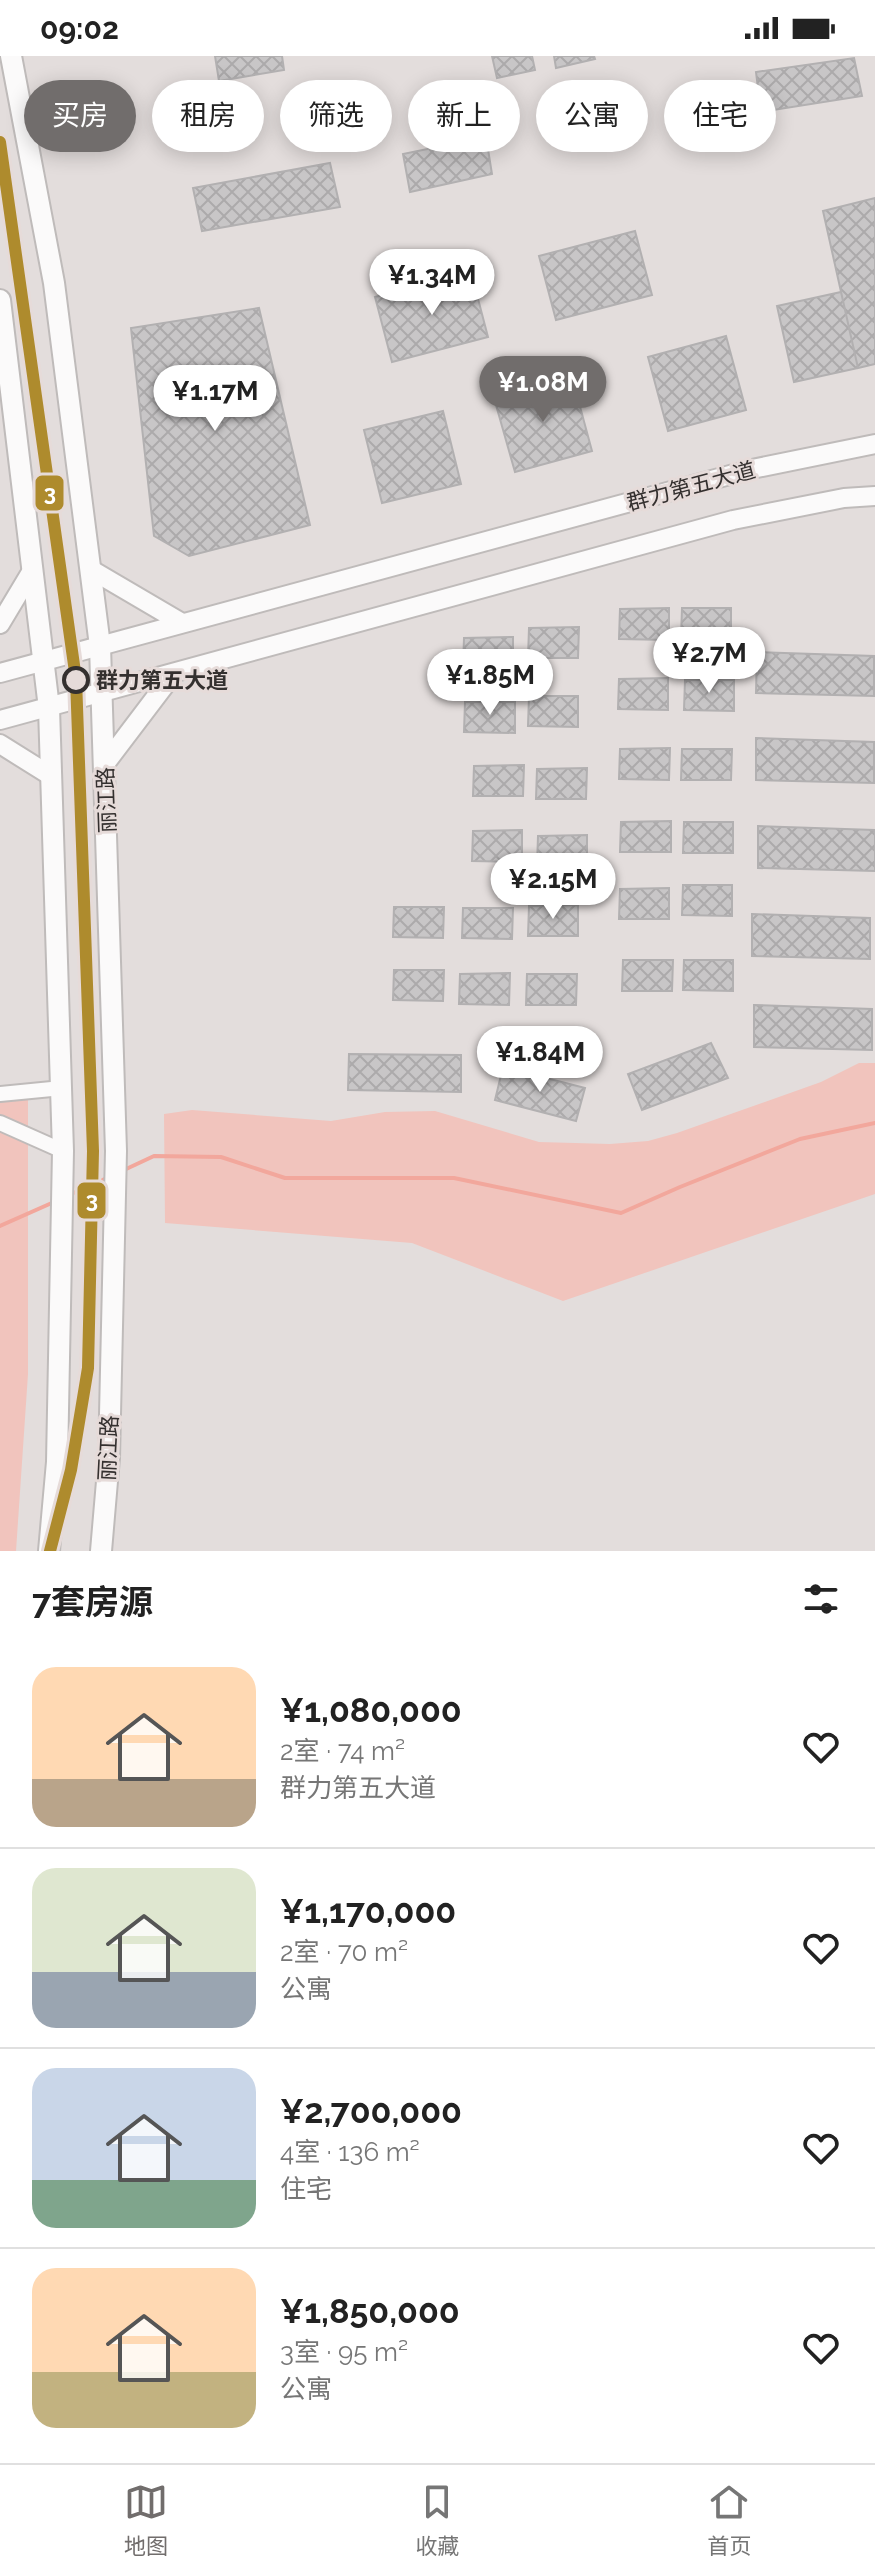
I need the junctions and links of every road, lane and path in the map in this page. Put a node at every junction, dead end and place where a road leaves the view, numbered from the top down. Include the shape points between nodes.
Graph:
1 (11, 56) edge
2 (0, 300) edge
3 (875, 444) edge
4 (875, 496) edge
5 (33, 569) junction
6 (90, 569) junction
7 (182, 623) junction
8 (0, 624) edge
9 (100, 646) junction
10 (44, 661) junction
11 (0, 673) edge
12 (174, 673) junction
13 (102, 692) junction
14 (49, 708) junction
15 (0, 720) edge
16 (0, 744) edge
17 (105, 764) junction
18 (51, 776) junction
19 (62, 1088) junction
20 (0, 1094) edge
21 (0, 1123) edge
22 (63, 1151) junction
23 (49, 1551) edge
24 (101, 1551) edge

1 - 6 main road, 丽江路 via 54,283
2 - 5 main road
3 - 7 main road, 群力第五大道 via 752,469
4 - 12 main road, 群力第五大道 via 733,520
5 - 8 main road
5 - 10 main road
6 - 7 main road
6 - 9 main road, 丽江路
7 - 9 main road, 群力第五大道
9 - 10 main road, 群力第五大道
9 - 13 main road, 丽江路
10 - 11 main road, 群力第五大道
10 - 14 main road
12 - 13 main road, 群力第五大道
12 - 17 main road
13 - 14 main road, 群力第五大道
13 - 17 main road, 丽江路
14 - 15 main road, 群力第五大道
14 - 18 main road
16 - 18 main road
17 - 24 main road, 丽江路 via 116,1151 109,1458
18 - 19 main road
19 - 20 street
19 - 22 main road
21 - 22 street
22 - 23 main road via 57,1462

